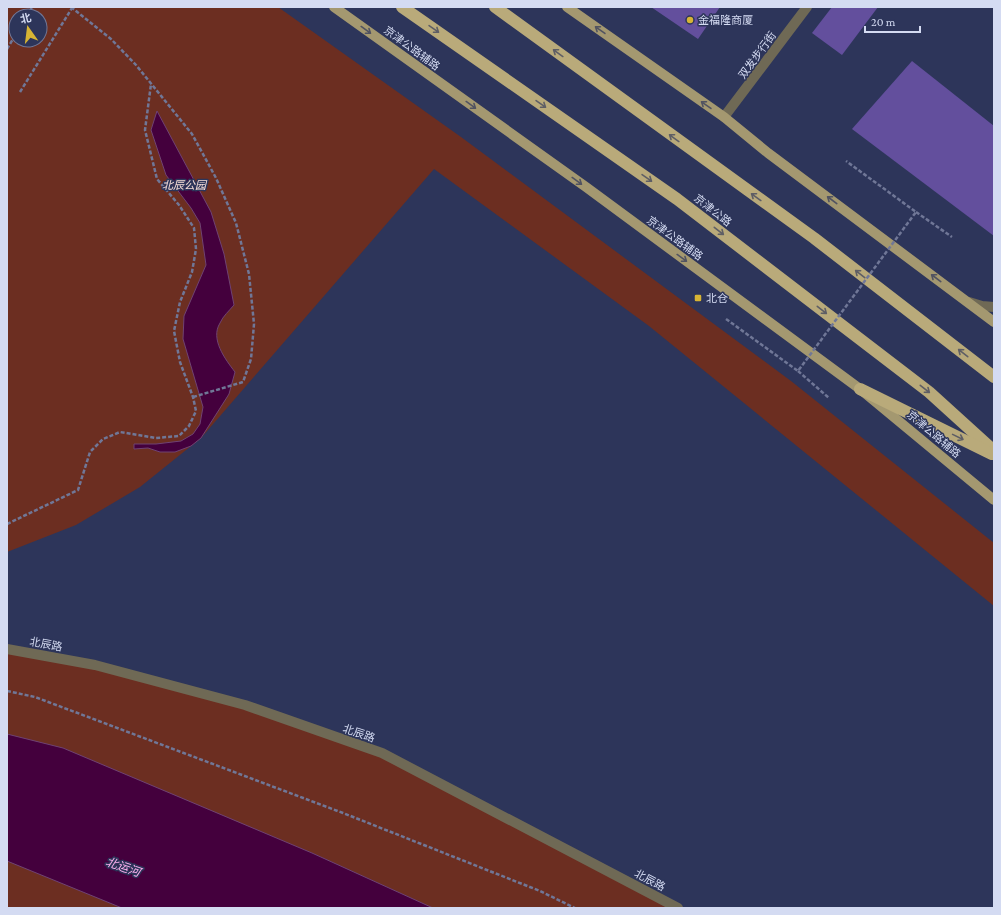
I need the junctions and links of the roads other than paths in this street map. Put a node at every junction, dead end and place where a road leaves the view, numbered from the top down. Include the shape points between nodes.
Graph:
1 (334, 7) edge
2 (402, 7) edge
3 (495, 7) edge
4 (567, 7) edge
5 (807, 7) edge
6 (724, 117) junction
7 (967, 302) junction
8 (994, 307) edge
9 (994, 322) edge
10 (994, 377) edge
11 (860, 389) junction
12 (994, 451) edge
13 (994, 456) edge
14 (994, 500) edge
15 (7, 650) edge
16 (678, 908) edge

1 -> 11 main road, 京津公路辅路 via 586,187
2 -> 12 highway, 京津公路 via 677,198 929,392
10 -> 3 highway via 814,238
6 -> 4 main road
5 - 6 street, 双发步行街
7 -> 6 main road
7 - 8 street
7 - 9 main road
11 -> 13 highway
11 - 14 main road, 京津公路辅路
15 - 16 street, 北辰路 via 95,665 238,703 382,753

